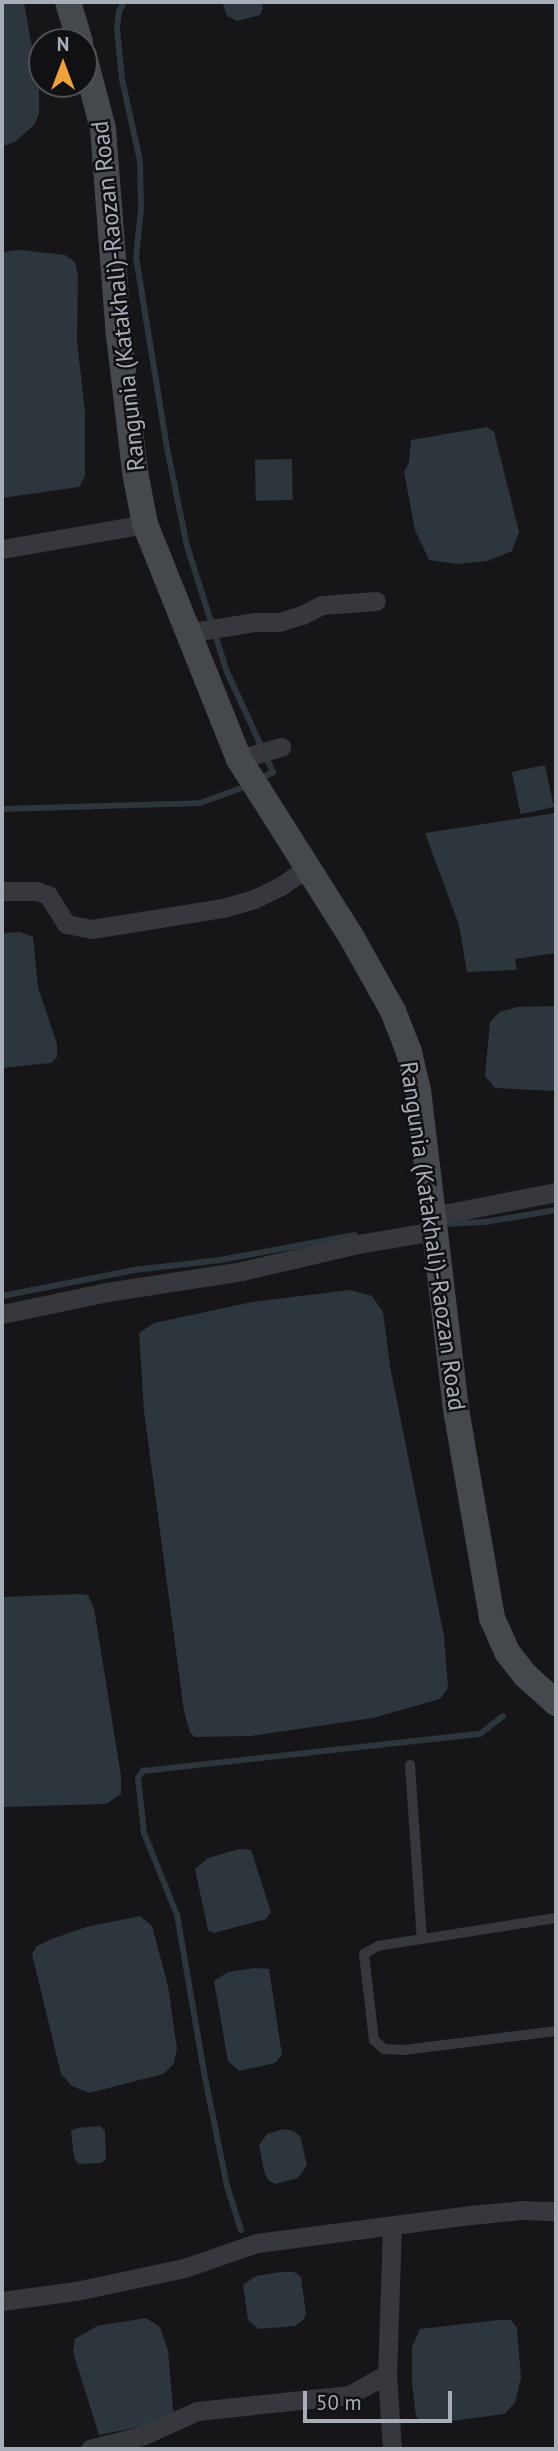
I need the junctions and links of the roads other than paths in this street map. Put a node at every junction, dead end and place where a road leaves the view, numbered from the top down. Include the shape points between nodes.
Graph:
1 (68, 2) edge
2 (76, 28) edge
3 (95, 98) edge
4 (145, 524) junction
5 (2, 549) edge
6 (376, 601) dead end
7 (194, 631) junction
8 (308, 867) junction
9 (2, 891) edge
10 (556, 1192) edge
11 (434, 1224) junction
12 (2, 1314) edge
13 (556, 1703) edge
14 (410, 1765) dead end
15 (556, 1918) edge
16 (422, 1939) junction
17 (556, 2031) edge
18 (556, 2211) edge
19 (392, 2226) junction
20 (2, 2301) edge
21 (387, 2374) junction
22 (90, 2449) edge
23 (393, 2449) edge

1 - 2 main road
3 - 4 main road, Rangunia (Katakhali)-Raozan Road via 103,130 119,335
4 - 5 street
4 - 7 main road, Rangunia (Katakhali)-Raozan Road
6 - 7 street via 322,605 279,622
7 - 8 main road, Rangunia (Katakhali)-Raozan Road via 257,755 264,797
8 - 9 street via 254,900 92,929 66,924 48,895
8 - 11 main road, Rangunia (Katakhali)-Raozan Road via 393,1011 409,1052
10 - 11 street
11 - 12 street via 242,1271
11 - 13 main road, Rangunia (Katakhali)-Raozan Road via 457,1415 492,1618 507,1652 524,1675
14 - 16 lane
15 - 16 lane
16 - 17 lane via 378,1946 364,1954 374,2040 384,2049
18 - 19 street via 522,2210
19 - 20 street via 257,2243 184,2268
19 - 21 street
21 - 22 street via 349,2395 197,2411 144,2435
21 - 23 street

